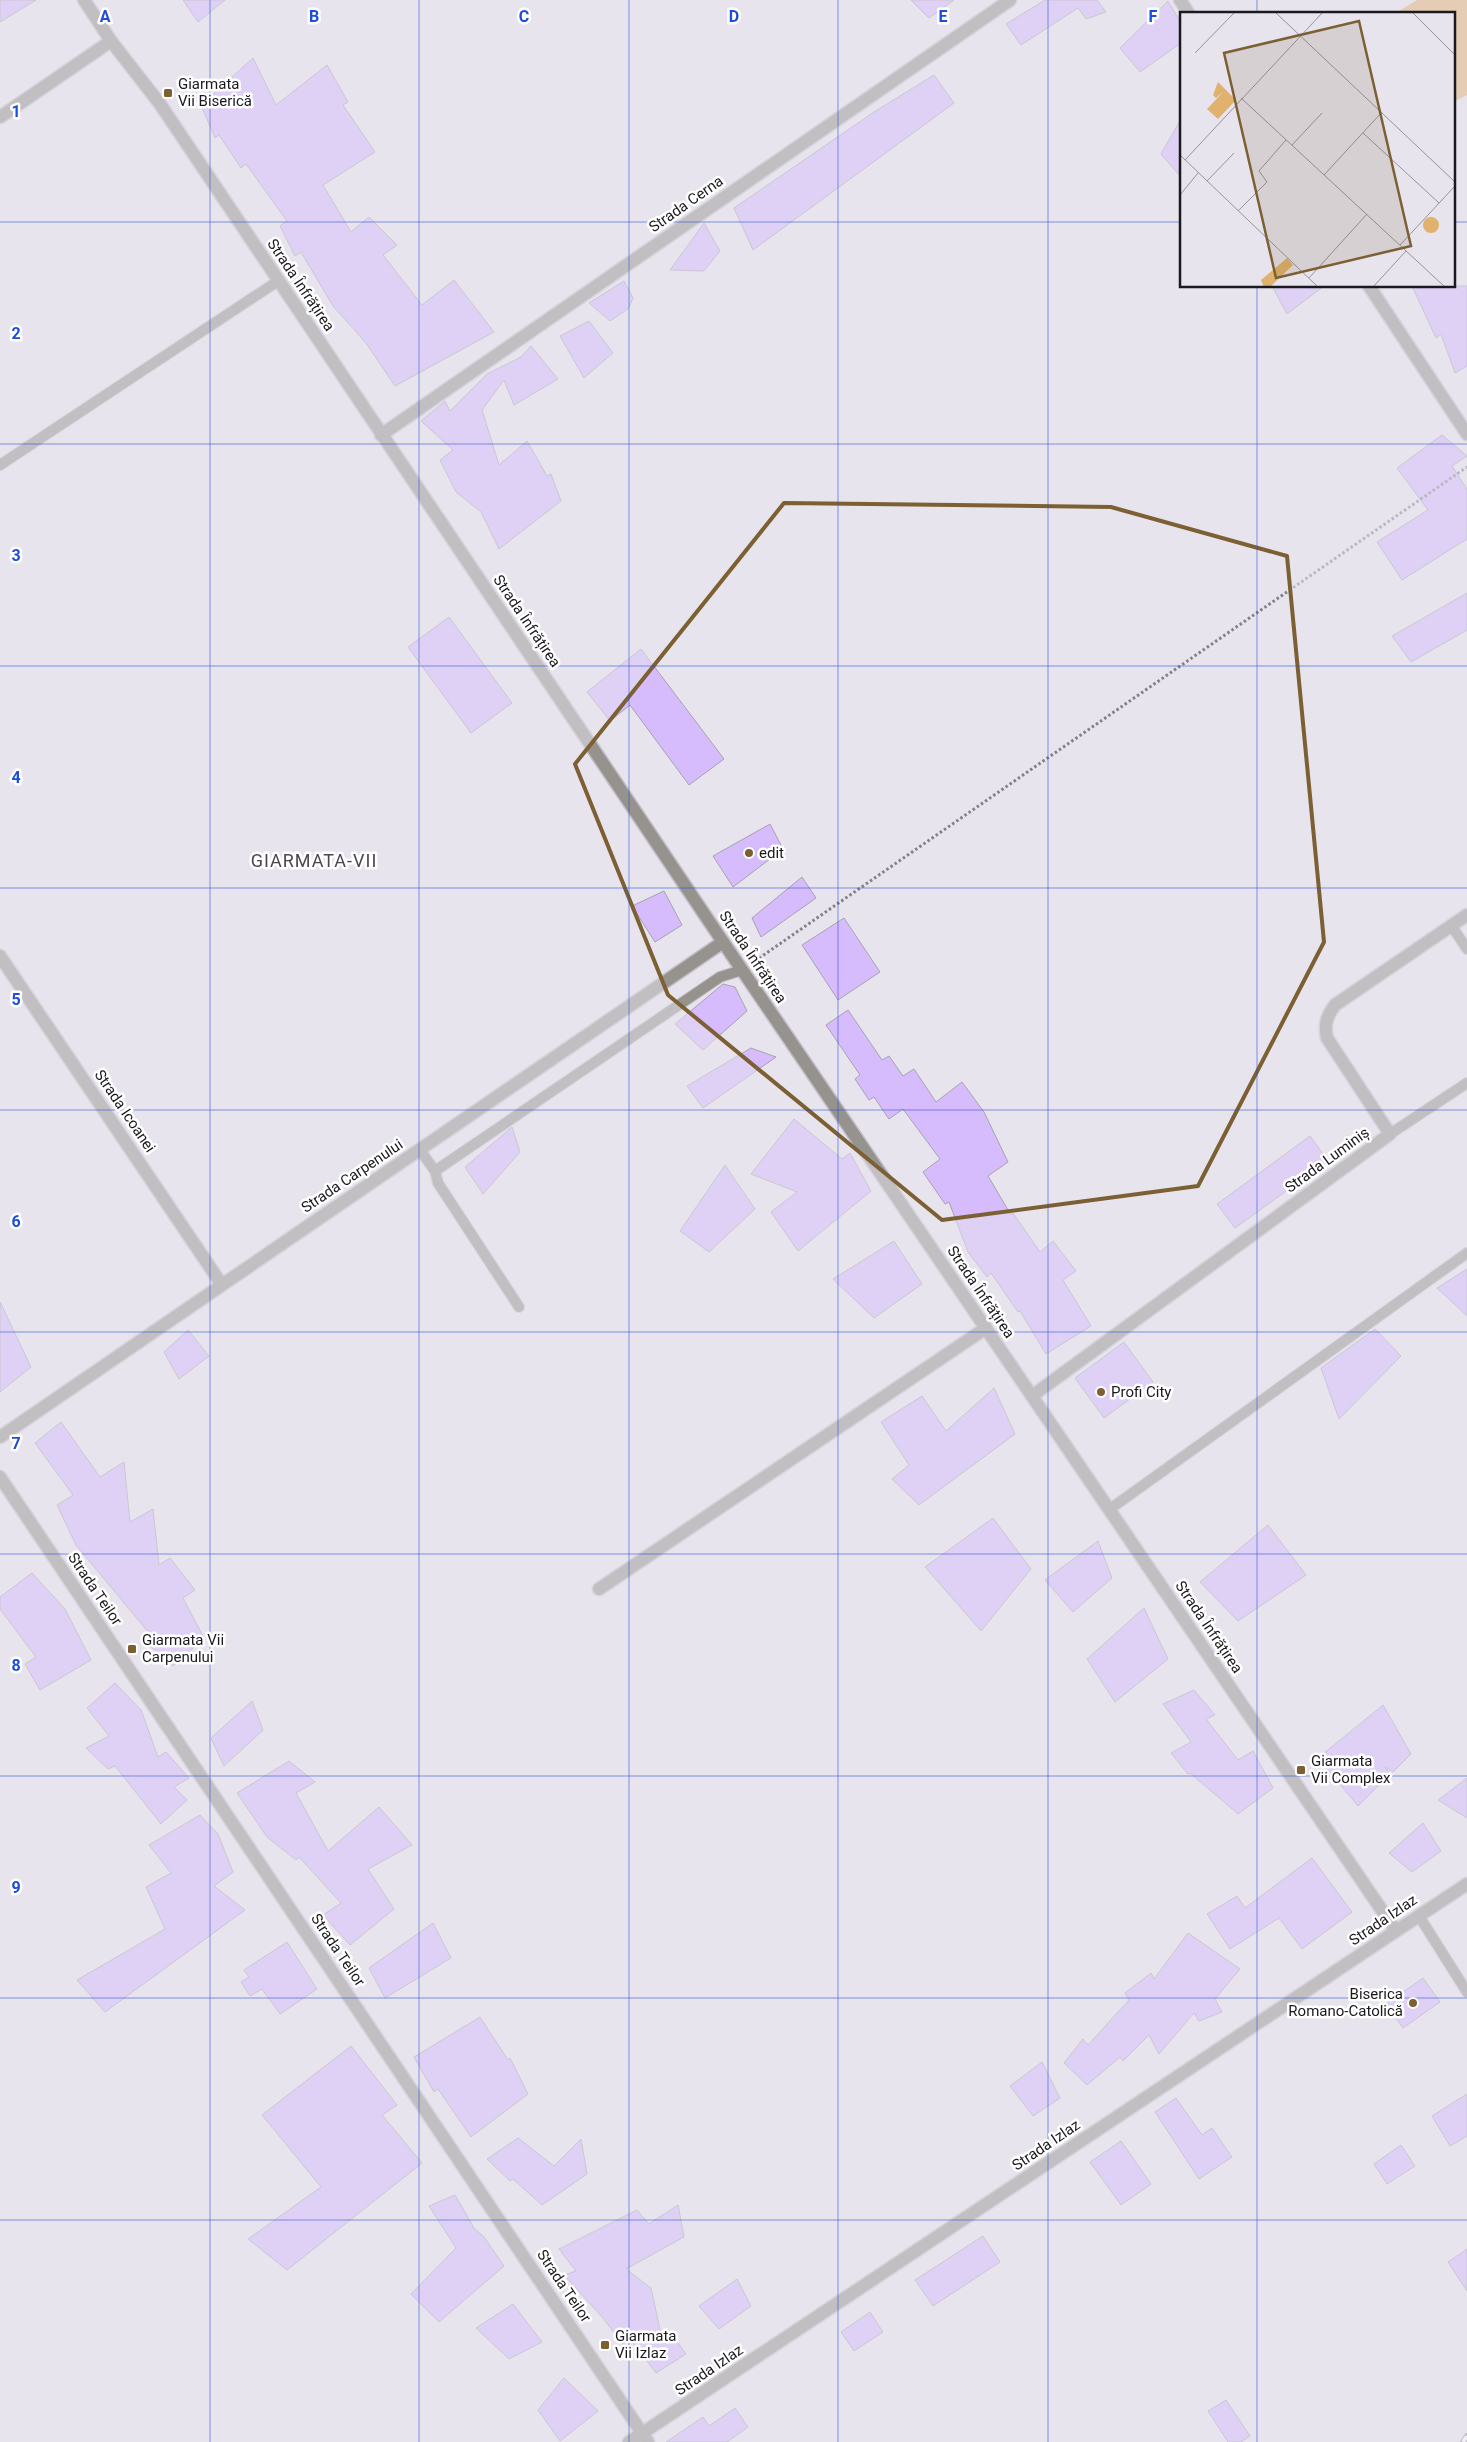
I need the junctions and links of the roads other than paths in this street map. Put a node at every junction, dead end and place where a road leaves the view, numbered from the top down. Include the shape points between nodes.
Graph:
1 (84, 0) edge
2 (1010, 0) edge
3 (1180, 0) edge
4 (1188, 12) edge
5 (111, 41) junction
6 (0, 117) edge
7 (278, 281) junction
8 (1370, 288) edge
9 (1467, 434) edge
10 (381, 435) junction
11 (0, 465) edge
12 (1467, 915) edge
13 (1452, 925) junction
14 (723, 942) junction
15 (1467, 949) edge
16 (0, 956) edge
17 (742, 970) junction
18 (1467, 1083) edge
19 (1390, 1134) junction
20 (420, 1150) junction
21 (435, 1171) junction
22 (1467, 1253) edge
23 (222, 1285) junction
24 (519, 1307) dead end
25 (986, 1328) junction
26 (1032, 1396) junction
27 (0, 1437) edge
28 (0, 1477) edge
29 (1110, 1509) junction
30 (598, 1589) dead end
31 (1467, 1884) edge
32 (1419, 1916) junction
33 (1396, 1931) junction
34 (1467, 1992) edge
35 (646, 2438) edge
36 (629, 2442) edge

1 - 5 street, Strada Înfrățirea
2 - 10 street, Strada Cerna
3 - 4 street
5 - 6 street
5 - 7 street, Strada Înfrățirea via 160,104
7 - 10 street, Strada Înfrățirea
7 - 11 lane
8 - 9 street
10 - 14 street, Strada Înfrățirea
12 - 13 street, Strada Luminiș
13 - 15 lane
13 - 19 street, Strada Luminiș via 1335,1004 1324,1026 1327,1038
14 - 17 street, Strada Înfrățirea
14 - 20 street, Strada Carpenului
16 - 23 street, Strada Icoanei
17 - 21 lane via 720,977
17 - 25 street, Strada Înfrățirea
18 - 19 lane
19 - 26 street, Strada Luminiș
20 - 21 lane
20 - 23 street, Strada Carpenului
21 - 24 lane via 438,1183
22 - 29 lane
23 - 27 street, Strada Carpenului
25 - 26 street, Strada Înfrățirea
25 - 30 street
26 - 29 street, Strada Înfrățirea
28 - 35 street, Strada Teilor
29 - 33 street, Strada Înfrățirea
31 - 32 street, Strada Izlaz
32 - 33 street, Strada Izlaz
32 - 34 lane
33 - 35 street, Strada Izlaz
35 - 36 street, Strada Izlaz

